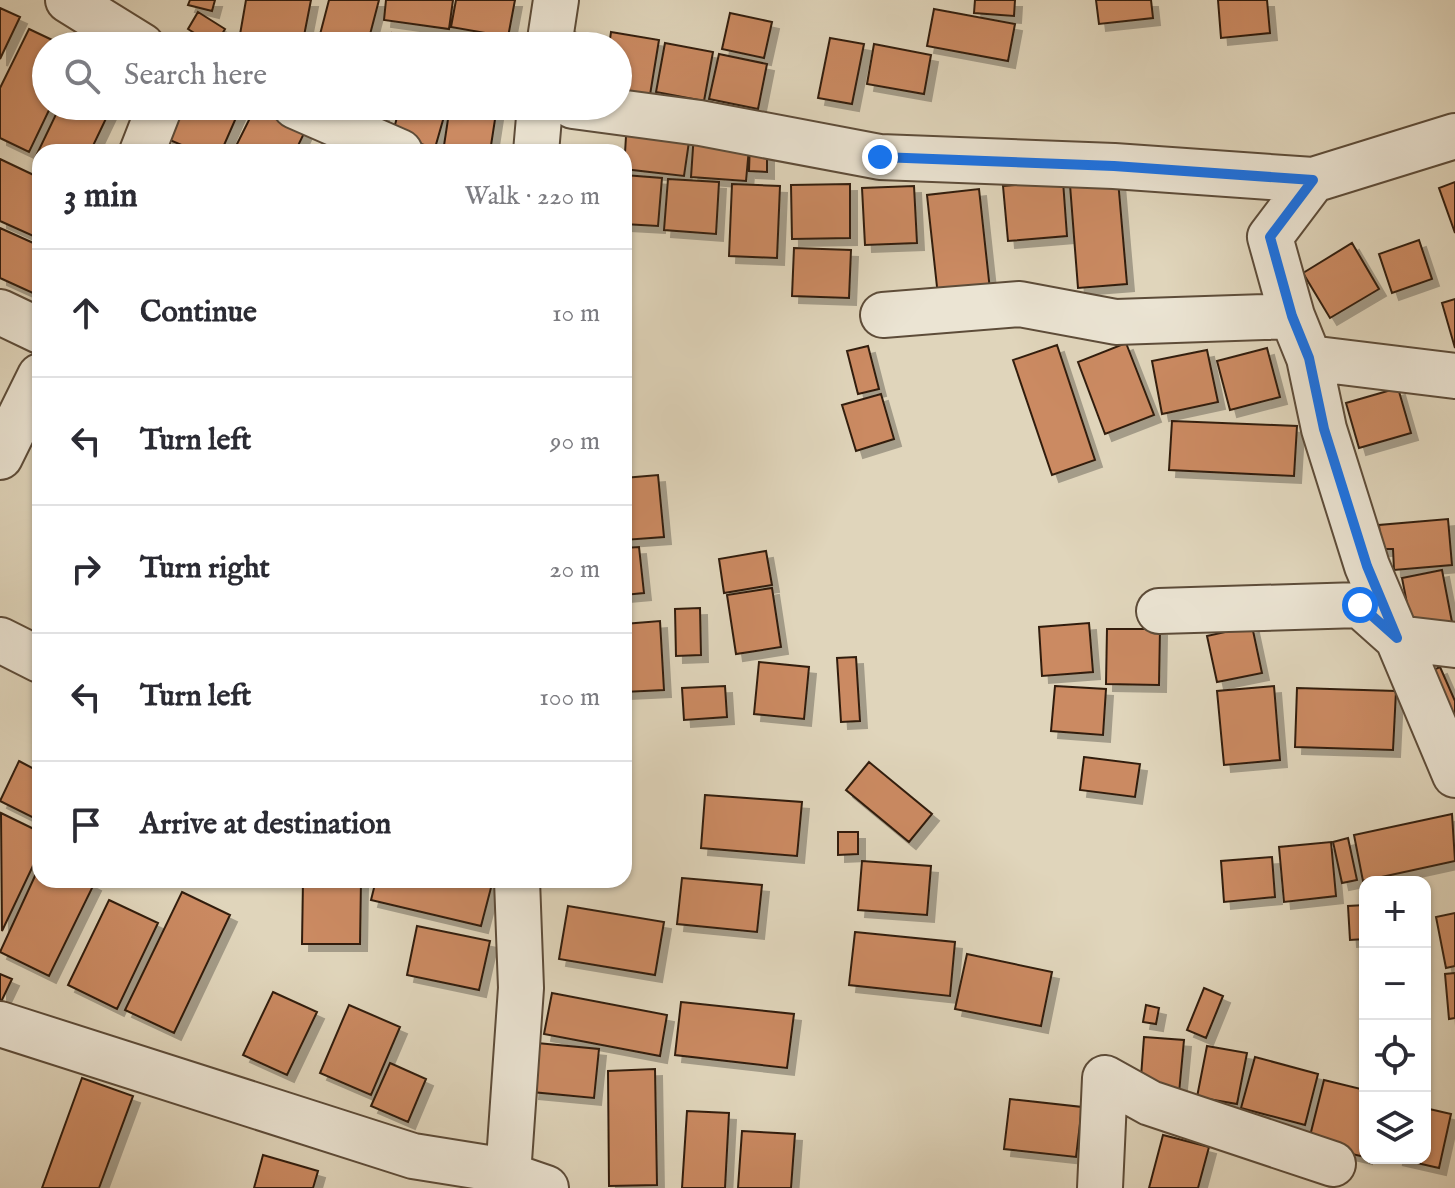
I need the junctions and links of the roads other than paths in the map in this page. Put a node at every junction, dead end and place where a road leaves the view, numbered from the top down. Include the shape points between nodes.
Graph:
1 (68, 0) edge
2 (556, 0) edge
3 (119, 32) edge
4 (551, 32) edge
5 (632, 114) edge
6 (155, 120) edge
7 (327, 120) edge
8 (539, 120) edge
9 (1455, 136) edge
10 (145, 144) edge
11 (382, 144) edge
12 (537, 144) edge
13 (1313, 180) junction
14 (0, 312) edge
15 (883, 315) dead end
16 (1292, 316) junction
17 (32, 327) edge
18 (1309, 358) junction
19 (1455, 376) edge
20 (32, 392) edge
21 (0, 457) edge
22 (1159, 611) dead end
23 (1397, 638) junction
24 (0, 640) edge
25 (1455, 645) edge
26 (32, 656) edge
27 (1455, 775) edge
28 (517, 888) edge
29 (1, 1027) edge
30 (1333, 1164) dead end
31 (527, 1182) edge
32 (1100, 1188) edge

1 - 3 street
2 - 4 street
5 - 13 street via 880,157
6 - 10 street
7 - 11 street
8 - 12 street
9 - 13 street
13 - 16 street via 1270,237
14 - 17 street
15 - 16 street via 1020,304 1116,322
16 - 18 street
18 - 19 street
18 - 23 street via 1324,429 1362,551
20 - 21 street
22 - 23 street via 1360,605
23 - 25 street
23 - 27 street
24 - 26 street
28 - 31 street
29 - 31 street via 413,1156 488,1168
30 - 32 street via 1150,1103 1105,1078

